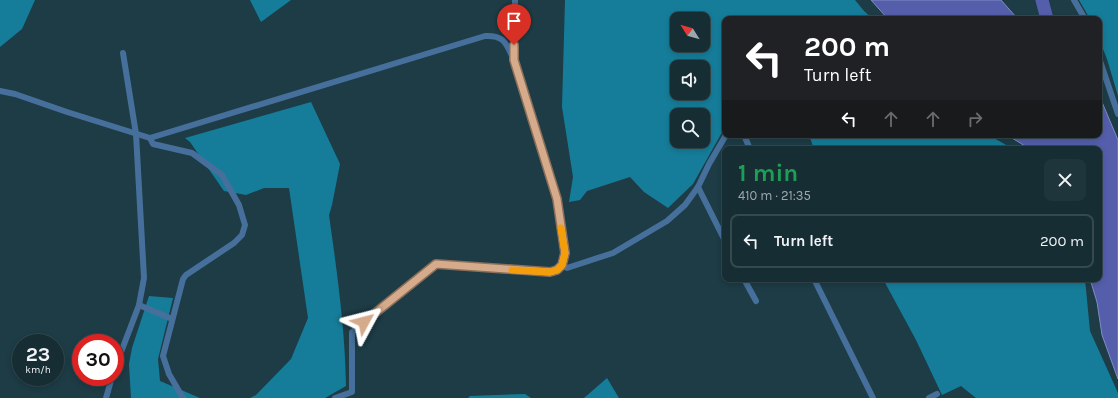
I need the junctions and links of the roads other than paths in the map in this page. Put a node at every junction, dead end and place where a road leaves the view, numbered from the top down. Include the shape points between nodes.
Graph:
1 (515, 0) edge
2 (1074, 0) edge
3 (1083, 16) edge
4 (123, 53) dead end
5 (514, 60) junction
6 (1102, 67) edge
7 (0, 90) edge
8 (1118, 114) edge
9 (136, 134) junction
10 (150, 138) junction
11 (724, 138) edge
12 (698, 187) junction
13 (722, 235) edge
14 (562, 265) junction
15 (746, 282) edge
16 (815, 282) edge
17 (756, 301) dead end
18 (139, 305) junction
19 (172, 319) junction
20 (124, 344) edge
21 (109, 386) edge
22 (937, 394) dead end
23 (106, 398) edge
24 (183, 398) edge
25 (335, 398) edge
26 (873, 398) edge
27 (929, 398) edge

1 - 5 street
2 - 3 street
4 - 9 street
5 - 10 street via 501,38 494,35 485,36
5 - 14 street via 557,199 565,253
6 - 8 street
7 - 9 street
9 - 10 street
9 - 18 street via 144,278
10 - 19 street via 153,144 192,153 222,175 239,205 245,225 242,235 234,243 186,275
11 - 12 street
12 - 13 street
12 - 14 street via 685,205 667,221 637,240 613,253 567,268
14 - 25 street via 550,272 436,264 352,332 352,392
15 - 17 street
16 - 26 street
18 - 19 street
18 - 20 street
19 - 24 street via 162,356
21 - 23 street
22 - 27 street

